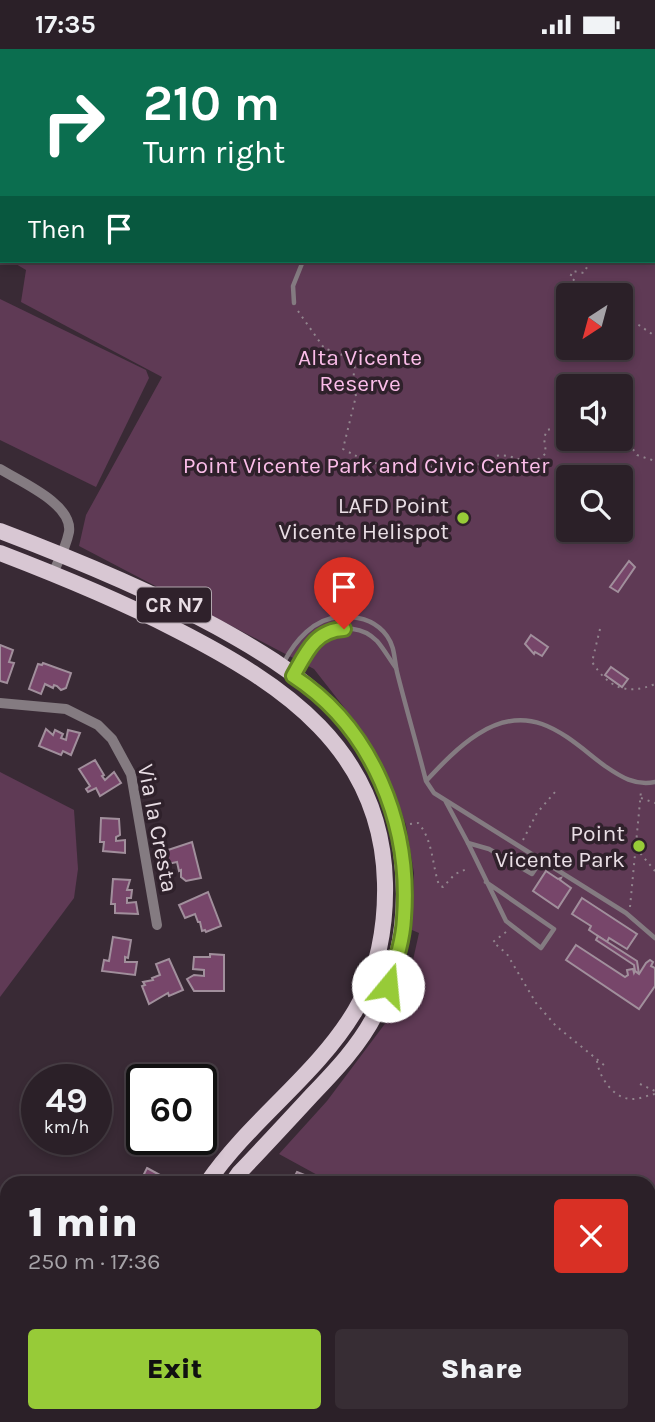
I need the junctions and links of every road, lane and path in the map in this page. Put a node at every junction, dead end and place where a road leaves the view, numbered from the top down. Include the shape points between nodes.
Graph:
1 (302, 263) edge
2 (589, 263) edge
3 (578, 283) edge
4 (294, 303) joint
5 (634, 322) edge
6 (655, 336) edge
7 (556, 428) edge
8 (633, 449) edge
9 (655, 461) edge
10 (0, 469) edge
11 (0, 531) edge
12 (0, 553) edge
13 (62, 554) junction
14 (53, 573) junction
15 (600, 629) dead end
16 (397, 669) junction
17 (287, 671) junction
18 (655, 684) edge
19 (276, 689) junction
20 (0, 703) edge
21 (426, 781) junction
22 (655, 782) edge
23 (642, 783) junction
24 (555, 792) dead end
25 (641, 798) junction
26 (446, 801) junction
27 (655, 803) edge
28 (410, 824) dead end
29 (468, 843) junction
30 (519, 845) junction
31 (636, 848) junction
32 (542, 859) junction
33 (469, 868) dead end
34 (655, 871) edge
35 (486, 882) junction
36 (629, 916) junction
37 (157, 925) dead end
38 (512, 927) junction
39 (655, 939) edge
40 (597, 1061) junction
41 (604, 1065) dead end
42 (640, 1084) dead end
43 (655, 1092) edge
44 (212, 1176) edge
45 (237, 1176) edge

1 - 4 lane via 293,286
2 - 3 path via 584,273 573,271 570,277
4 - 7 path via 324,348 353,359 356,396 343,449 373,464 462,471 497,456 538,461 546,453 547,430
5 - 6 path
8 - 9 path
10 - 13 street via 59,505 69,530
11 - 13 main road, CR N7
12 - 14 main road, CR N7
13 - 14 street
13 - 17 main road, CR N7 via 185,610
14 - 19 main road, CR N7 via 195,639
15 - 18 path via 592,662 602,677 625,691
16 - 17 lane via 368,634 333,629 318,637
16 - 17 lane via 394,647 386,634 370,621 349,617 326,619 307,630 289,653
16 - 21 lane
17 - 19 lane
17 - 19 lane
17 - 45 main road, CR N7 via 327,703 376,769 400,839 404,920 388,986 358,1044
19 - 44 main road, CR N7 via 326,732 364,790 384,862 381,943 368,984 340,1033
20 - 37 street, Via la Cresta via 66,709 98,725 112,739 131,774
21 - 23 lane via 469,739 503,723 526,720 557,731 624,779
21 - 26 lane
22 - 23 lane
23 - 25 path
24 - 30 path
25 - 27 path
25 - 31 path
26 - 29 lane
26 - 30 lane
28 - 33 path via 418,823 423,829 439,885 443,887
29 - 32 lane via 489,849 532,874
29 - 35 lane
30 - 32 lane
31 - 34 path
31 - 36 path
32 - 36 lane
35 - 38 lane
35 - 38 lane via 554,929 541,948
36 - 39 lane
38 - 40 path via 493,942 507,954 536,1003
40 - 41 path
40 - 43 path via 599,1073 619,1095 634,1099
42 - 43 path

